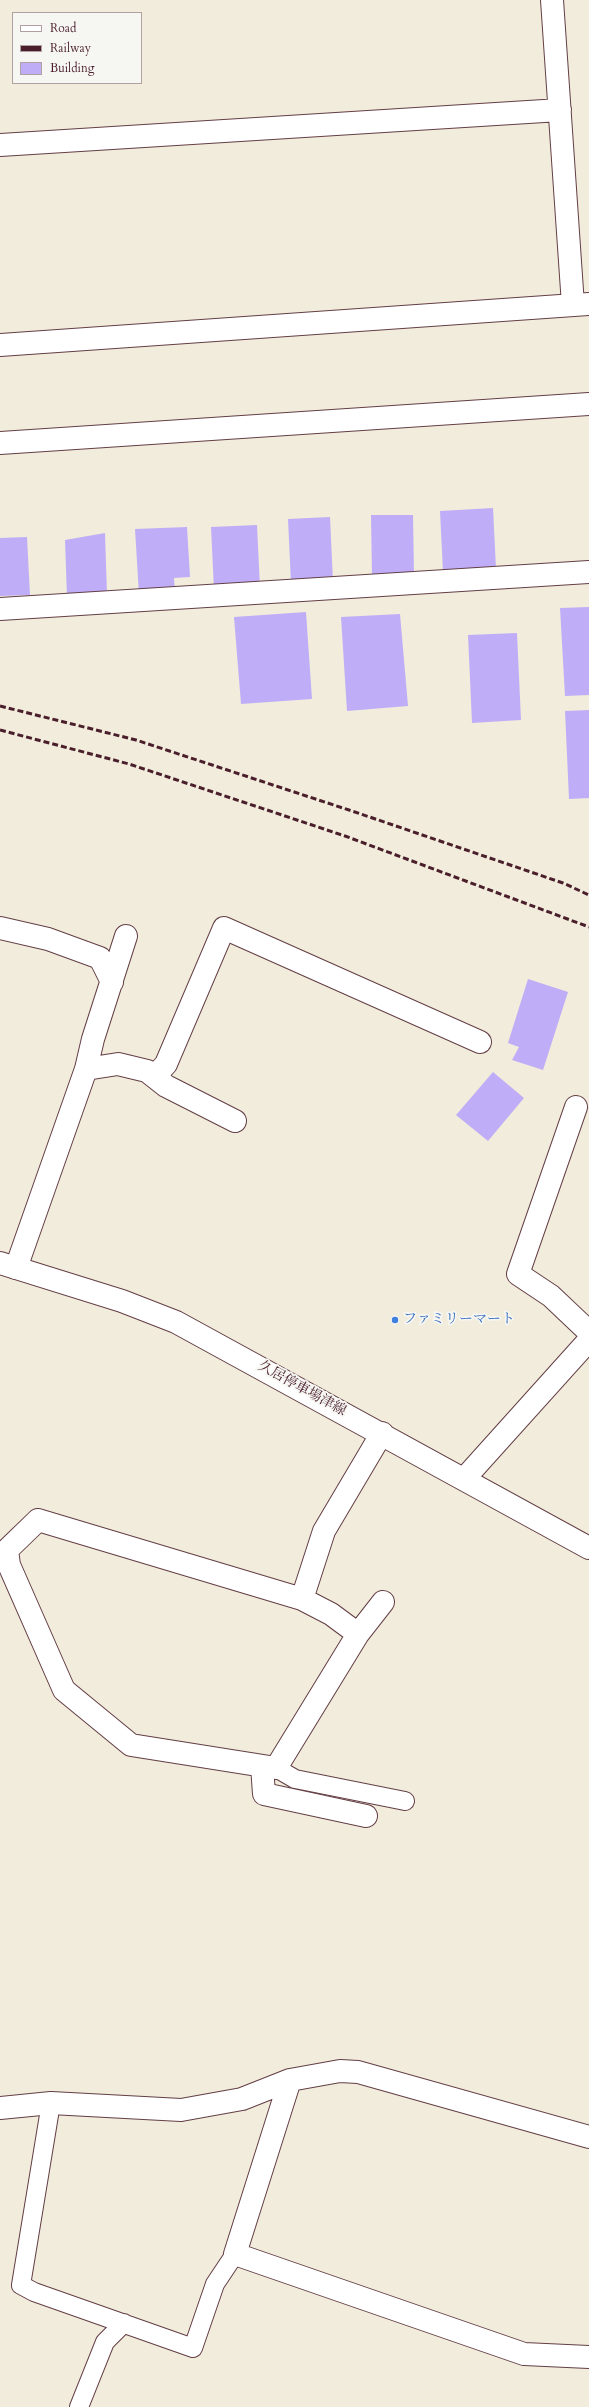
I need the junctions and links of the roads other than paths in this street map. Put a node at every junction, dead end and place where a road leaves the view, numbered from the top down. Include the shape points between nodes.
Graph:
1 (552, 0) edge
2 (560, 110) junction
3 (0, 145) edge
4 (581, 304) edge
5 (0, 345) edge
6 (589, 404) edge
7 (0, 443) edge
8 (589, 572) edge
9 (0, 609) edge
10 (0, 928) edge
11 (126, 936) dead end
12 (112, 982) junction
13 (480, 1042) dead end
14 (86, 1069) junction
15 (155, 1076) junction
16 (576, 1106) dead end
17 (236, 1121) dead end
18 (8, 1265) edge
19 (589, 1332) edge
20 (589, 1340) edge
21 (382, 1433) junction
22 (464, 1479) junction
23 (589, 1548) edge
24 (302, 1599) junction
25 (383, 1602) dead end
26 (358, 1634) junction
27 (269, 1767) junction
28 (405, 1801) dead end
29 (366, 1816) dead end
30 (290, 2080) junction
31 (51, 2103) junction
32 (0, 2108) edge
33 (589, 2137) edge
34 (235, 2254) junction
35 (124, 2323) junction
36 (589, 2357) edge
37 (79, 2407) edge

1 - 2 street
2 - 3 street
2 - 4 street
4 - 5 street
6 - 7 street
8 - 9 street
10 - 12 street via 48,939 100,958
11 - 12 street
12 - 14 street
13 - 15 street via 224,928 166,1064
14 - 15 street via 118,1064 147,1070
14 - 18 street
15 - 17 street via 166,1086
16 - 19 street via 518,1274 551,1296
18 - 21 street, 久居停車場津線 via 122,1301 176,1322
20 - 22 street
21 - 22 street, 久居停車場津線
21 - 24 street via 324,1531
22 - 23 street, 久居停車場津線
24 - 26 street via 331,1614
24 - 27 street via 38,1520 7,1550 9,1565 64,1690 72,1698 131,1745
25 - 26 street
26 - 27 street
27 - 28 lane via 295,1779
27 - 29 street via 264,1794
30 - 31 street via 242,2099 181,2110
30 - 33 street via 340,2071 358,2072
30 - 34 street
31 - 32 street
31 - 35 lane via 21,2285 34,2292
34 - 35 lane via 215,2284 193,2348
34 - 36 street via 524,2354
35 - 37 lane via 104,2342

